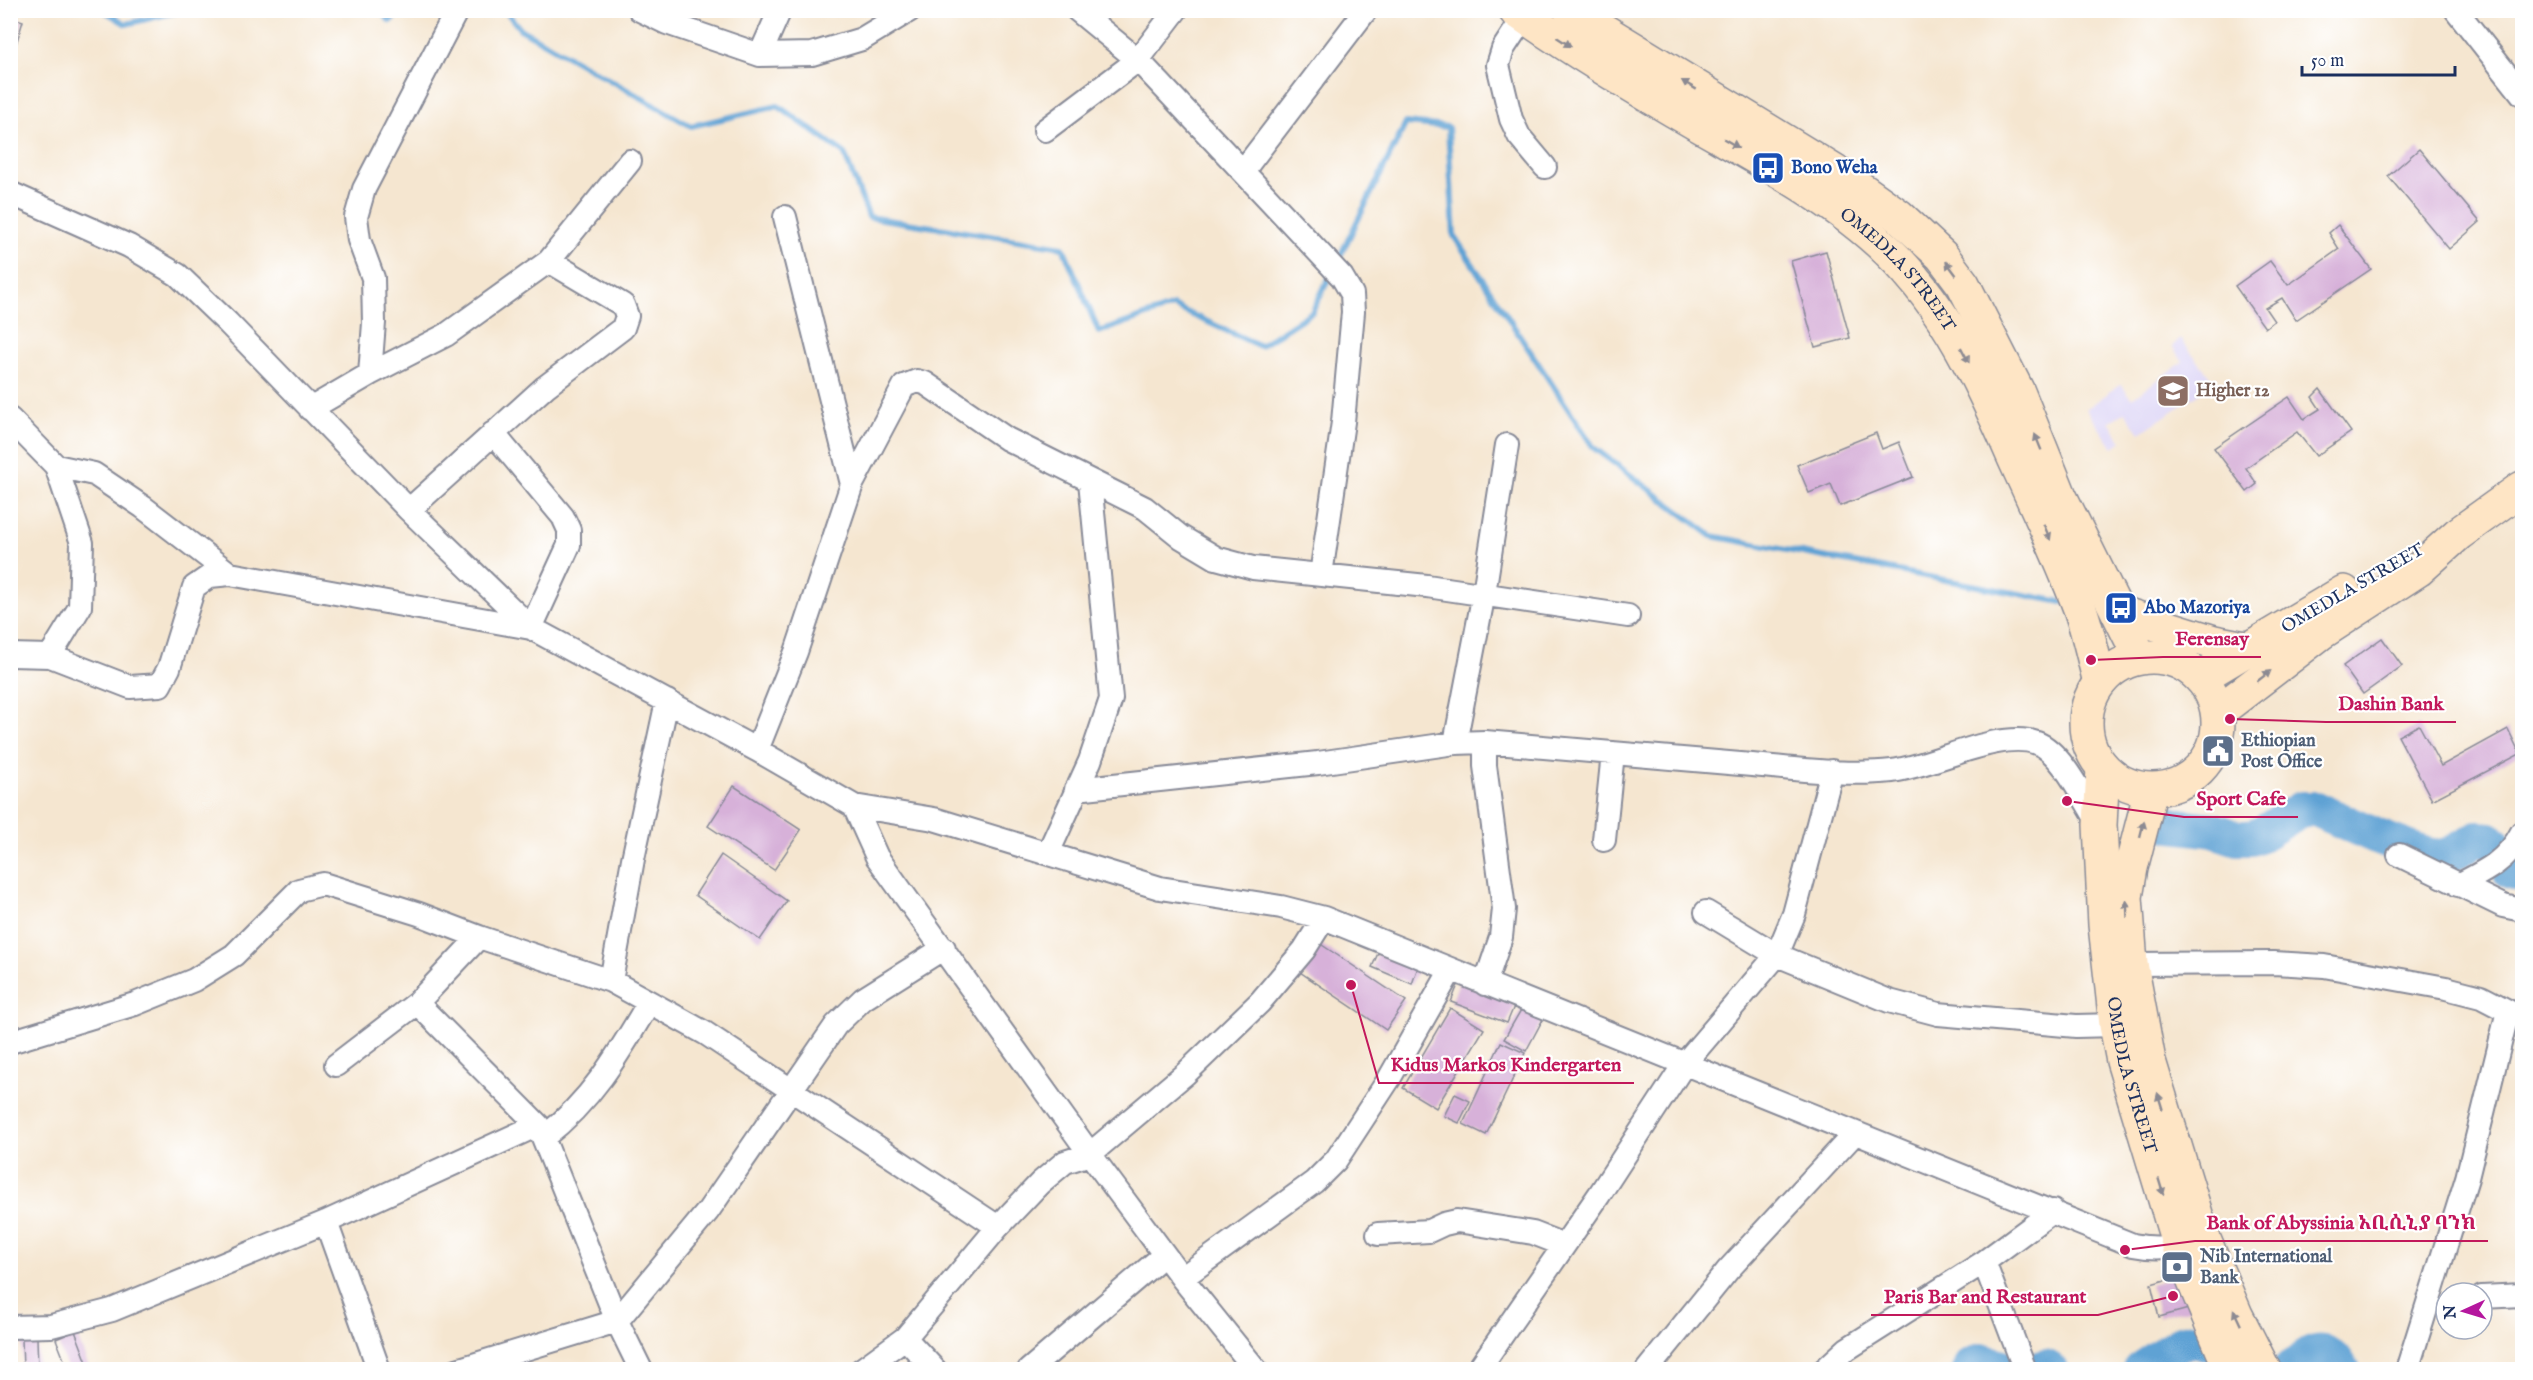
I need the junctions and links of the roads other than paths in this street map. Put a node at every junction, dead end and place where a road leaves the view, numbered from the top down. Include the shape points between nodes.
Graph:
1 (457, 10) edge
2 (640, 10) edge
3 (780, 10) edge
4 (909, 10) edge
5 (1077, 10) edge
6 (1176, 10) edge
7 (1366, 10) edge
8 (1570, 10) edge
9 (2456, 10) edge
10 (1520, 14) edge
11 (760, 55) junction
12 (1138, 60) junction
13 (2523, 94) edge
14 (1045, 129) dead end
15 (630, 161) dead end
16 (1545, 167) dead end
17 (1243, 171) junction
18 (10, 193) edge
19 (1839, 193) junction
20 (785, 217) dead end
21 (549, 261) junction
22 (370, 374) junction
23 (310, 409) junction
24 (10, 419) edge
25 (493, 433) junction
26 (1507, 446) dead end
27 (56, 466) junction
28 (1090, 481) junction
29 (852, 483) junction
30 (2521, 492) edge
31 (409, 510) junction
32 (2458, 534) junction
33 (230, 574) junction
34 (1320, 575) junction
35 (1484, 593) junction
36 (2118, 612) junction
37 (1628, 616) dead end
38 (531, 628) junction
39 (2250, 649) junction
40 (10, 655) edge
41 (50, 656) junction
42 (2140, 657) junction
43 (2201, 677) junction
44 (2100, 682) junction
45 (667, 701) junction
46 (2218, 712) junction
47 (1485, 742) junction
48 (1455, 743) junction
49 (757, 750) junction
50 (1613, 753) junction
51 (2103, 768) junction
52 (1832, 771) junction
53 (1076, 789) junction
54 (2151, 790) junction
55 (854, 806) junction
56 (2100, 825) junction
57 (2523, 832) edge
58 (1604, 840) dead end
59 (1048, 853) junction
60 (2399, 855) dead end
61 (2458, 885) junction
62 (2523, 910) edge
63 (1706, 912) dead end
64 (1324, 918) junction
65 (479, 937) junction
66 (944, 948) junction
67 (1777, 955) junction
68 (2131, 964) junction
69 (1451, 970) junction
70 (611, 981) junction
71 (1485, 984) junction
72 (417, 1003) junction
73 (648, 1004) junction
74 (2515, 1014) edge
75 (2116, 1025) junction
76 (10, 1042) edge
77 (1685, 1063) junction
78 (336, 1065) dead end
79 (793, 1089) junction
80 (541, 1131) junction
81 (1855, 1133) junction
82 (1090, 1154) junction
83 (2054, 1211) junction
84 (326, 1222) junction
85 (998, 1227) junction
86 (1378, 1234) dead end
87 (2191, 1242) junction
88 (1564, 1245) junction
89 (1164, 1255) junction
90 (1984, 1262) junction
91 (1182, 1278) junction
92 (2441, 1281) edge
93 (2523, 1294) edge
94 (2494, 1296) edge
95 (2434, 1306) edge
96 (617, 1321) junction
97 (10, 1327) edge
98 (905, 1338) junction
99 (2025, 1366) edge
100 (379, 1370) edge
101 (457, 1370) edge
102 (641, 1370) edge
103 (861, 1370) edge
104 (935, 1370) edge
105 (1029, 1370) edge
106 (1256, 1370) edge
107 (1478, 1370) edge
108 (1647, 1370) edge
109 (1824, 1370) edge
110 (2232, 1370) edge
111 (2264, 1370) edge
112 (2407, 1370) edge

1 - 22 street via 364,189 356,217 359,240 373,278
2 - 11 street
3 - 11 street
4 - 11 street via 862,39 812,54
5 - 12 street
6 - 12 street
7 - 17 street
19 -> 8 main road, OMEDLA STREET
9 - 13 street
10 - 16 street via 1498,65 1511,120
10 -> 19 main road, OMEDLA STREET via 1628,84 1769,165
12 - 14 street
12 - 17 street
15 - 21 street
17 - 34 street via 1342,277 1352,294 1343,422
18 - 23 street via 129,246 178,275
36 -> 19 main road, OMEDLA STREET via 2060,496 2018,392 1963,284 1942,256 1899,216
19 -> 44 main road, OMEDLA STREET via 1932,300 1962,350 1989,402 2079,607
20 - 29 street
21 - 22 street via 446,335
21 - 25 street via 623,305 627,316 623,328 545,387
22 - 23 street
23 - 31 street
24 - 27 street
25 - 31 street
25 - 38 street via 563,517 569,530 569,545
26 - 35 street
27 - 33 street via 94,474
27 - 41 street via 82,543 80,607
28 - 29 street via 1007,439 917,381 904,386
28 - 34 street via 1145,508 1216,558 1253,568
28 - 53 street via 1111,699
29 - 49 street via 796,652
30 - 32 main road
31 - 38 street
32 - 39 main road, OMEDLA STREET via 2414,551
46 -> 32 main road via 2321,633 2418,570
33 - 38 street
33 - 41 street via 210,576 194,587 160,686 130,687
34 - 35 street
35 - 37 street
35 - 48 street
36 - 39 main road
36 - 42 main road, OMEDLA STREET
38 - 45 street
39 - 43 main road, OMEDLA STREET
40 - 41 street
42 - 43 main road, OMEDLA STREET via 2162,657 2184,664
42 - 44 main road, OMEDLA STREET via 2125,662
43 - 46 main road, OMEDLA STREET
44 - 51 main road, OMEDLA STREET via 2090,698 2086,726 2093,753
45 - 49 street
45 - 70 street
46 - 54 main road, OMEDLA STREET via 2218,735 2210,758 2195,776 2174,787
47 - 48 street
47 - 50 street
47 - 71 street via 1504,909 1501,937
48 - 53 street via 1318,763
49 - 55 street
50 - 52 street
50 - 58 street
51 - 54 main road, OMEDLA STREET via 2125,784
51 - 56 main road, OMEDLA STREET
52 - 56 street via 1892,771 1989,743 2038,743 2057,757
52 - 67 street via 1794,914
53 - 59 street
68 -> 54 main road via 2126,897
55 - 59 street via 934,819
55 - 66 street via 877,856
56 - 75 main road, OMEDLA STREET
57 - 61 street via 2514,848 2495,866
59 - 64 street via 1160,888 1281,907
60 - 61 street
61 - 62 street via 2503,906
63 - 67 street
64 - 69 street
64 - 82 street via 1304,950 1260,1002 1185,1074
65 - 70 street
65 - 72 street
65 - 76 street via 323,884 299,890 234,955 194,980 135,1004
66 - 79 street via 863,999 836,1025
66 - 82 street
67 - 75 street via 1889,1001 1938,1014 2076,1026
67 - 77 street
68 - 74 street via 2324,966 2446,988 2481,997
87 -> 68 main road
69 - 71 street
69 - 91 street via 1389,1079 1336,1160 1314,1182
70 - 73 street
71 - 77 street
72 - 78 street
72 - 80 street
73 - 79 street via 705,1033
73 - 80 street via 613,1063 582,1104
74 - 92 street
75 -> 87 main road, OMEDLA STREET via 2123,1061
77 - 81 street
77 - 88 street
79 - 85 street
79 - 96 street via 708,1211
80 - 84 street
80 - 96 street
81 - 83 street
81 - 108 street via 1728,1270
82 - 85 street via 1065,1162
82 - 89 street
83 - 87 street via 2149,1249
83 - 90 street
84 - 97 street via 112,1310 51,1326
84 - 100 street
85 - 98 street
86 - 88 street via 1429,1231 1458,1221 1533,1233
87 - 110 main road, OMEDLA STREET
111 -> 87 main road
88 - 107 street
89 - 91 street
89 - 105 street
90 - 99 street
90 - 109 street via 1847,1349
91 - 106 street
93 - 94 street
95 - 112 street
96 - 101 street
96 - 102 street
98 - 103 street
98 - 104 street

